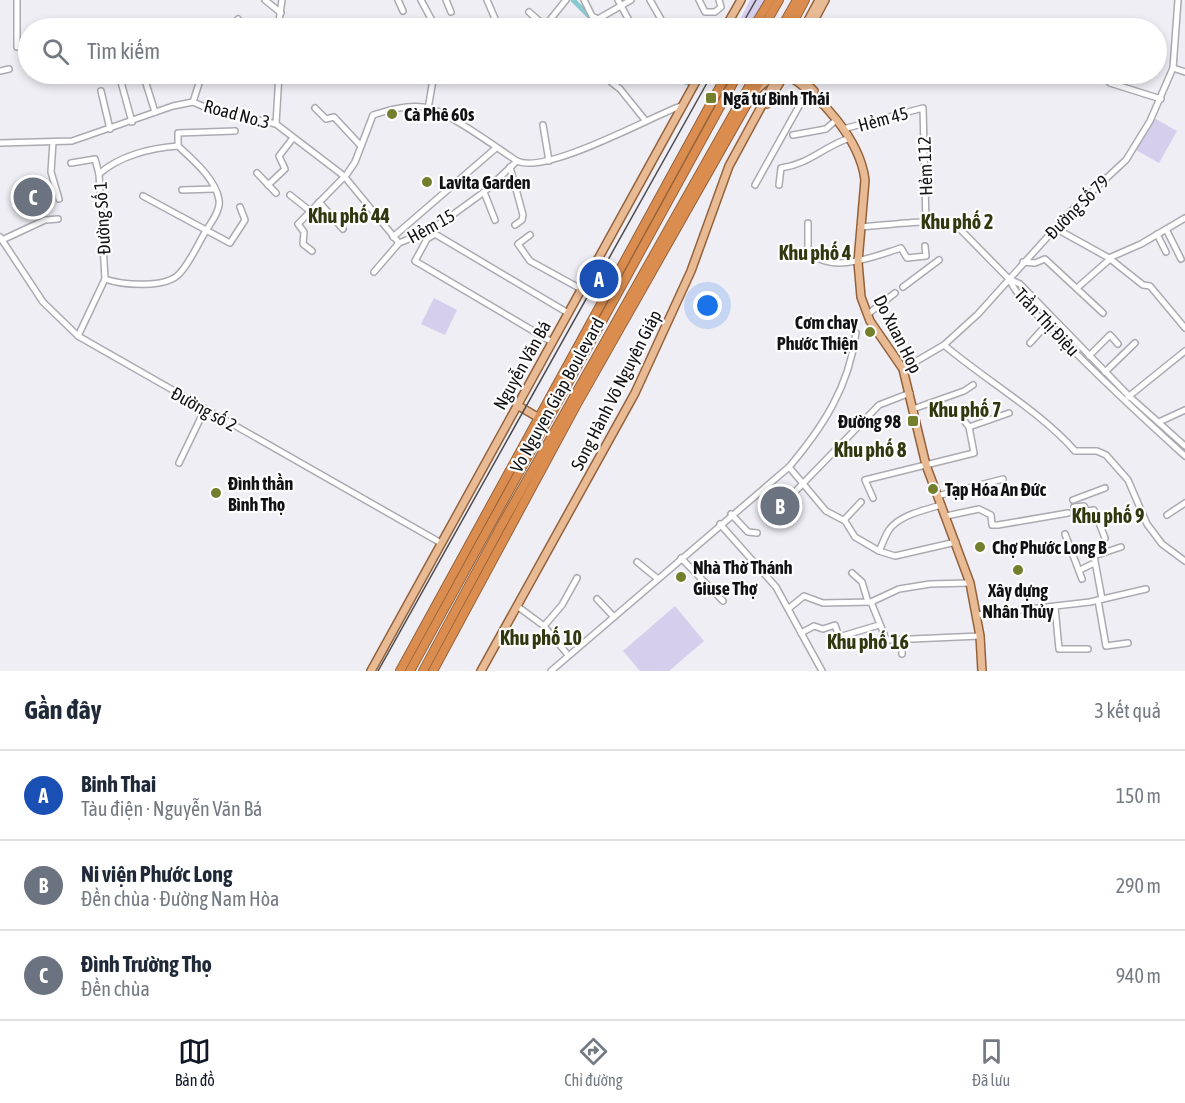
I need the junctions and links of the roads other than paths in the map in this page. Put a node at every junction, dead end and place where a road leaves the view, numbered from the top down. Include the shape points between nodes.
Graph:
1 (17, 0) edge
2 (265, 0) edge
3 (282, 0) edge
4 (398, 0) edge
5 (421, 0) edge
6 (446, 0) edge
7 (487, 0) edge
8 (566, 0) edge
9 (584, 0) edge
10 (631, 0) edge
11 (650, 0) edge
12 (699, 0) edge
13 (719, 0) edge
14 (741, 0) edge
15 (770, 0) edge
16 (779, 0) edge
17 (797, 0) edge
18 (806, 0) edge
19 (819, 0) edge
20 (825, 0) edge
21 (1178, 0) edge
22 (619, 3) edge
23 (403, 10) dead end
24 (451, 12) dead end
25 (530, 12) dead end
26 (281, 13) junction
27 (789, 15) junction
28 (280, 18) edge
29 (431, 18) edge
30 (496, 18) edge
31 (535, 18) edge
32 (551, 18) edge
33 (596, 18) edge
34 (599, 18) edge
35 (627, 18) edge
36 (660, 18) edge
37 (731, 18) edge
38 (759, 18) edge
39 (769, 18) edge
40 (787, 18) edge
41 (789, 18) edge
42 (796, 18) edge
43 (809, 18) edge
44 (815, 18) edge
45 (17, 47) dead end
46 (1173, 68) junction
47 (9, 69) dead end
48 (0, 71) edge
49 (1185, 72) edge
50 (122, 84) edge
51 (146, 84) edge
52 (199, 84) edge
53 (278, 84) edge
54 (433, 84) edge
55 (614, 84) edge
56 (695, 84) edge
57 (723, 84) edge
58 (732, 84) edge
59 (754, 84) edge
60 (756, 84) edge
61 (773, 84) edge
62 (779, 84) edge
63 (799, 84) edge
64 (807, 84) edge
65 (1113, 84) edge
66 (1167, 84) edge
67 (1167, 84) edge
68 (808, 90) junction
69 (101, 91) dead end
70 (1161, 99) junction
71 (193, 102) junction
72 (683, 105) junction
73 (315, 108) dead end
74 (923, 108) joint
75 (429, 109) junction
76 (155, 112) junction
77 (756, 113) junction
78 (835, 119) junction
79 (645, 120) junction
80 (132, 122) junction
81 (276, 124) junction
82 (543, 125) dead end
83 (110, 129) junction
84 (843, 129) junction
85 (235, 131) dead end
86 (794, 135) dead end
87 (293, 138) junction
88 (850, 138) junction
89 (53, 142) junction
90 (0, 143) edge
91 (178, 146) junction
92 (361, 146) junction
93 (496, 147) junction
94 (517, 161) junction
95 (549, 161) junction
96 (71, 163) dead end
97 (510, 167) junction
98 (257, 173) dead end
99 (99, 174) junction
100 (344, 176) junction
101 (268, 185) junction
102 (755, 185) dead end
103 (779, 185) dead end
104 (214, 189) junction
105 (182, 190) dead end
106 (484, 192) junction
107 (276, 193) dead end
108 (290, 195) dead end
109 (143, 196) dead end
110 (59, 199) dead end
111 (319, 202) junction
112 (240, 207) dead end
113 (310, 211) junction
114 (1185, 218) edge
115 (58, 219) dead end
116 (495, 220) dead end
117 (808, 223) dead end
118 (926, 223) junction
119 (515, 225) dead end
120 (860, 227) junction
121 (1055, 228) junction
122 (1167, 229) junction
123 (207, 230) junction
124 (344, 230) dead end
125 (1157, 234) junction
126 (530, 235) dead end
127 (393, 237) junction
128 (2, 243) edge
129 (399, 243) junction
130 (926, 246) dead end
131 (312, 251) dead end
132 (1166, 252) dead end
133 (1110, 259) junction
134 (1181, 259) dead end
135 (939, 260) dead end
136 (858, 262) junction
137 (1023, 262) junction
138 (374, 272) dead end
139 (105, 279) junction
140 (1009, 279) junction
141 (903, 287) dead end
142 (1077, 288) junction
143 (581, 290) junction
144 (896, 293) dead end
145 (568, 313) junction
146 (868, 314) junction
147 (1103, 314) dead end
148 (1052, 319) junction
149 (1047, 325) junction
150 (1185, 328) edge
151 (856, 333) dead end
152 (78, 336) junction
153 (552, 342) junction
154 (1030, 343) dead end
155 (1135, 343) dead end
156 (1119, 344) dead end
157 (944, 345) junction
158 (1185, 351) edge
159 (1089, 356) junction
160 (903, 369) junction
161 (1105, 372) junction
162 (973, 386) dead end
163 (910, 393) junction
164 (1127, 399) junction
165 (517, 405) junction
166 (205, 409) junction
167 (913, 409) junction
168 (1185, 410) edge
169 (1009, 413) dead end
170 (963, 419) dead end
171 (543, 420) junction
172 (1159, 422) junction
173 (969, 427) junction
174 (1185, 446) edge
175 (1185, 456) edge
176 (179, 463) dead end
177 (926, 465) junction
178 (789, 467) junction
179 (1003, 479) dead end
180 (803, 481) junction
181 (1105, 488) dead end
182 (937, 496) junction
183 (873, 498) dead end
184 (787, 500) dead end
185 (861, 502) dead end
186 (1185, 503) edge
187 (941, 505) junction
188 (1068, 513) dead end
189 (731, 514) junction
190 (1167, 515) dead end
191 (946, 516) junction
192 (843, 520) junction
193 (720, 524) junction
194 (757, 533) dead end
195 (1065, 534) dead end
196 (1105, 538) dead end
197 (956, 542) junction
198 (441, 543) junction
199 (1121, 547) dead end
200 (879, 551) junction
201 (681, 558) junction
202 (1185, 561) edge
203 (637, 562) dead end
204 (1092, 564) dead end
205 (1080, 570) junction
206 (852, 573) dead end
207 (577, 578) dead end
208 (658, 579) junction
209 (1082, 579) dead end
210 (970, 583) junction
211 (1146, 589) dead end
212 (597, 599) dead end
213 (1100, 599) junction
214 (723, 601) dead end
215 (870, 602) junction
216 (517, 606) junction
217 (1055, 607) junction
218 (788, 609) junction
219 (977, 615) junction
220 (614, 617) junction
221 (879, 625) junction
222 (544, 626) junction
223 (801, 633) junction
224 (980, 636) junction
225 (902, 640) junction
226 (1128, 643) dead end
227 (1088, 649) dead end
228 (902, 654) dead end
229 (568, 655) junction
230 (371, 671) edge
231 (400, 671) edge
232 (410, 671) edge
233 (423, 671) edge
234 (433, 671) edge
235 (481, 671) edge
236 (551, 671) edge
237 (822, 671) edge
238 (981, 671) edge

1 - 45 street
2 - 26 street
3 - 26 street
4 - 23 street
5 - 29 street
6 - 24 street
7 - 30 street
8 - 32 street
9 - 33 street
10 - 22 street
11 - 36 street
12 - 13 street via 705,12 721,7
14 - 37 main road
15 - 38 highway
16 - 39 highway
17 - 27 highway
18 - 42 highway
19 - 43 main road
20 - 44 main road
21 - 46 street, Đường Số 79
22 - 34 street
22 - 35 street
25 - 31 street
26 - 28 street
27 - 40 highway
27 - 41 highway
46 - 49 street
46 - 67 street, Đường Số 79
47 - 48 street
50 - 80 street
51 - 76 street
52 - 71 street
53 - 81 street
54 - 75 street
55 - 79 street
56 - 72 main road, Nguyễn Văn Bá
57 - 171 highway, Vo Nguyen Giap Boulevard
58 - 171 highway, Vo Nguyen Giap Boulevard
59 - 233 highway, Vo Nguyen Giap Boulevard via 513,505
60 - 234 highway, Vo Nguyen Giap Boulevard via 565,425
61 - 77 main road, Song Hành Võ Nguyên Giáp
62 - 77 main road, Song Hành Võ Nguyên Giáp via 764,109
63 - 68 main road, Do Xuan Hop
64 - 78 main road, Do Xuan Hop
65 - 70 street
66 - 70 street, Đường Số 79
68 - 78 main road, Do Xuan Hop
68 - 102 street
69 - 83 street
70 - 121 street, Đường Số 79 via 1126,160
71 - 76 street, Road No.3
71 - 81 street, Road No.3
72 - 79 street
72 - 143 main road, Nguyễn Văn Bá
73 - 92 street via 326,119 334,117
74 - 84 street, Hẻm 45
74 - 118 street, Hẻm 112
75 - 92 street via 391,109 373,115
75 - 93 street
76 - 80 street, Road No.3
77 - 216 main road, Song Hành Võ Nguyên Giáp via 729,166 696,260 651,360
78 - 84 main road, Do Xuan Hop
78 - 86 street via 826,129
79 - 95 street
80 - 83 street, Road No.3
81 - 87 street, Road No.3
82 - 95 street
83 - 89 street, Road No.3 via 72,141
84 - 88 main road, Do Xuan Hop
85 - 91 street via 178,133
87 - 100 street, Road No.3
87 - 101 street via 279,156 286,168
88 - 103 street via 834,143 798,166 781,168
88 - 120 main road, Do Xuan Hop via 865,180
89 - 90 street, Road No.3
89 - 110 street via 51,172
91 - 99 street, Đường Số 1 via 113,162
91 - 104 street
92 - 100 street
93 - 94 street
93 - 127 street
94 - 95 street
94 - 97 street, Hẻm 15
96 - 99 street via 95,159
97 - 106 street, Hẻm 15
97 - 119 street via 523,215
98 - 101 street
99 - 139 street, Đường Số 1
100 - 111 street
100 - 127 street, Road No.3
101 - 107 street
104 - 105 street
104 - 123 street via 218,208
106 - 116 street
106 - 129 street, Hẻm 15 via 426,232
108 - 113 street
109 - 123 street
111 - 113 street
111 - 124 street
112 - 123 street via 245,220 230,243
113 - 131 street via 298,224 304,232 303,244
114 - 122 street
115 - 128 street via 45,220
117 - 136 street via 807,246 811,255 833,262
118 - 120 street
118 - 140 street via 958,227
120 - 136 main road, Do Xuan Hop
121 - 133 street
121 - 137 street, Đường Số 79
122 - 125 street
122 - 134 street
123 - 139 street, Đường Số 1 via 179,275 145,284
125 - 132 street
125 - 133 street
126 - 143 street via 518,244 530,261
127 - 129 street, Road No.3
128 - 152 street, Đường số 2 via 43,302
129 - 138 street
130 - 136 street via 926,256 907,258 901,248
133 - 142 street
133 - 150 street via 1143,285 1150,286
135 - 141 street
136 - 146 main road, Do Xuan Hop via 861,297
137 - 140 street, Đường Số 79
137 - 142 street via 1045,259
139 - 152 street, Đường Số 1
140 - 148 street, Trần Thị Điệu via 1020,284
140 - 149 street, Trần Thị Điệu
140 - 157 street, Đường Số 79
142 - 147 street
143 - 145 main road, Nguyễn Văn Bá
144 - 146 street
145 - 153 main road, Nguyễn Văn Bá
145 - 153 street via 435,234 427,239 416,261
146 - 160 main road, Do Xuan Hop
148 - 149 street
148 - 159 street, Trần Thị Điệu
149 - 154 street
149 - 164 street, Trần Thị Điệu
151 - 178 street via 850,367 837,399 820,429
152 - 166 street, Đường số 2
153 - 165 main road, Nguyễn Văn Bá
155 - 161 street
156 - 159 street via 1110,335
157 - 160 street, Đường Số 79
157 - 202 street via 1047,424 1075,451 1106,454 1128,480 1147,524 1162,544
158 - 164 street
159 - 161 street, Trần Thị Điệu
160 - 163 main road, Do Xuan Hop
161 - 164 street, Trần Thị Điệu
162 - 167 street
163 - 167 main road, Do Xuan Hop
163 - 180 street via 879,405
164 - 172 street, Trần Thị Điệu
164 - 175 street, Trần Thị Điệu
165 - 171 main road
165 - 198 main road, Nguyễn Văn Bá
166 - 176 street
166 - 198 street, Đường số 2
167 - 177 main road, Do Xuan Hop
168 - 172 street
169 - 173 street
170 - 173 street
171 - 231 highway, Vo Nguyen Giap Boulevard
171 - 232 highway, Vo Nguyen Giap Boulevard
172 - 174 street, Trần Thị Điệu
173 - 177 street via 974,453
177 - 182 main road, Do Xuan Hop
177 - 183 street via 865,480
178 - 180 street
178 - 189 street
179 - 182 street
180 - 184 street
180 - 192 street via 826,511
181 - 196 street via 1074,504 1084,506 1088,512 1095,510
182 - 187 main road, Do Xuan Hop
185 - 192 street
186 - 190 street
187 - 191 main road, Do Xuan Hop
187 - 200 street via 899,522 890,529
188 - 191 street via 998,525 992,525 991,515 979,509
189 - 193 street
189 - 194 street via 748,532
191 - 197 main road, Do Xuan Hop
192 - 200 street via 855,537
193 - 201 street
193 - 218 street via 774,584
195 - 205 street
197 - 200 street via 895,556
197 - 210 main road, Do Xuan Hop
198 - 230 main road, Nguyễn Văn Bá
199 - 213 street via 1094,556
201 - 208 street
201 - 214 street
203 - 208 street
204 - 205 street
205 - 209 street
206 - 215 street via 862,582
207 - 222 street
208 - 220 street
210 - 215 street via 899,589
210 - 219 main road, Do Xuan Hop
211 - 213 street
212 - 220 street
213 - 217 street
213 - 226 street via 1106,646
215 - 218 street via 823,603 804,596
215 - 221 street
216 - 222 street
216 - 235 main road, Song Hành Võ Nguyên Giáp
217 - 219 street
217 - 227 street via 1059,649
218 - 223 street
219 - 224 main road, Do Xuan Hop
220 - 229 street
221 - 223 street via 839,637 835,626 814,626
221 - 225 street via 885,639
222 - 229 street
223 - 237 street
224 - 225 street
224 - 238 main road, Do Xuan Hop
225 - 228 street
229 - 236 street

